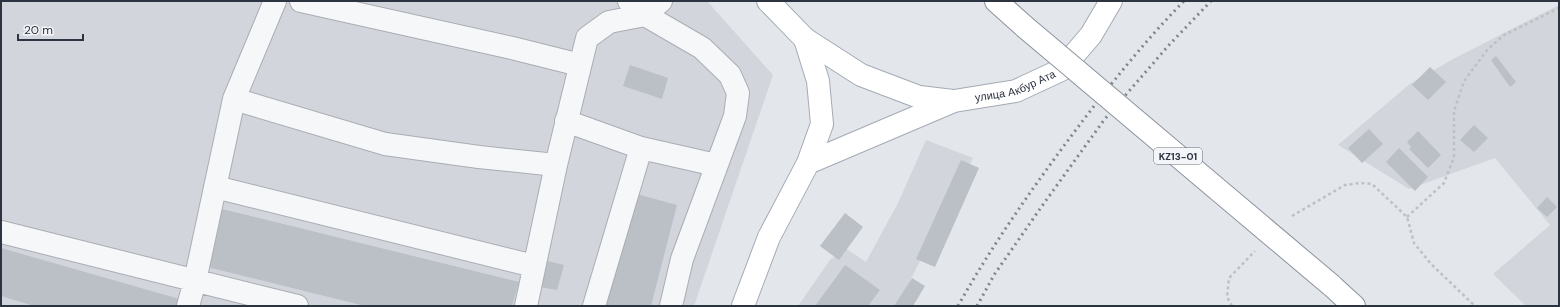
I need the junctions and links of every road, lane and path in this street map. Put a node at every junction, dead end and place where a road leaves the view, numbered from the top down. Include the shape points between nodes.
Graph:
1 (275, 1) edge
2 (301, 1) edge
3 (768, 1) edge
4 (996, 1) edge
5 (1016, 1) edge
6 (1111, 1) edge
7 (645, 6) edge
8 (1559, 8) edge
9 (1024, 25) junction
10 (805, 39) junction
11 (580, 66) junction
12 (234, 99) junction
13 (954, 101) junction
14 (566, 121) junction
15 (641, 148) junction
16 (808, 163) junction
17 (556, 165) junction
18 (716, 165) junction
19 (215, 187) junction
20 (1292, 216) dead end
21 (1407, 217) junction
22 (1, 232) edge
23 (1255, 251) dead end
24 (534, 266) junction
25 (195, 281) junction
26 (188, 306) edge
27 (297, 306) edge
28 (526, 306) edge
29 (594, 306) edge
30 (670, 306) edge
31 (743, 306) edge
32 (1232, 306) edge
33 (1354, 306) edge
34 (1475, 306) edge

1 - 12 lane
2 - 11 lane via 512,48
3 - 10 main road
4 - 9 main road, KZ13-01
5 - 9 main road
6 - 13 main road, улица Акбур Ата via 1091,36 1061,70 1016,91
7 - 11 lane via 609,22 587,38
7 - 18 lane via 702,48 730,75 738,93 735,116
8 - 21 path via 1504,35 1488,49 1464,81 1454,111 1454,157 1444,183
9 - 33 main road, KZ13-01, bridge
10 - 13 main road via 861,75 919,97
10 - 16 main road via 818,81 822,124
11 - 14 lane
12 - 17 lane via 385,144
12 - 19 lane
13 - 16 main road
14 - 15 lane
14 - 17 lane
15 - 18 lane
15 - 29 lane
16 - 31 main road via 769,237
17 - 24 lane
18 - 30 lane via 682,259
19 - 24 lane
19 - 25 lane
20 - 21 path via 1345,185 1360,183 1372,184
21 - 34 path via 1414,243 1431,264
22 - 25 lane
23 - 32 path via 1229,278 1227,297
24 - 28 lane
25 - 26 lane
25 - 27 lane

